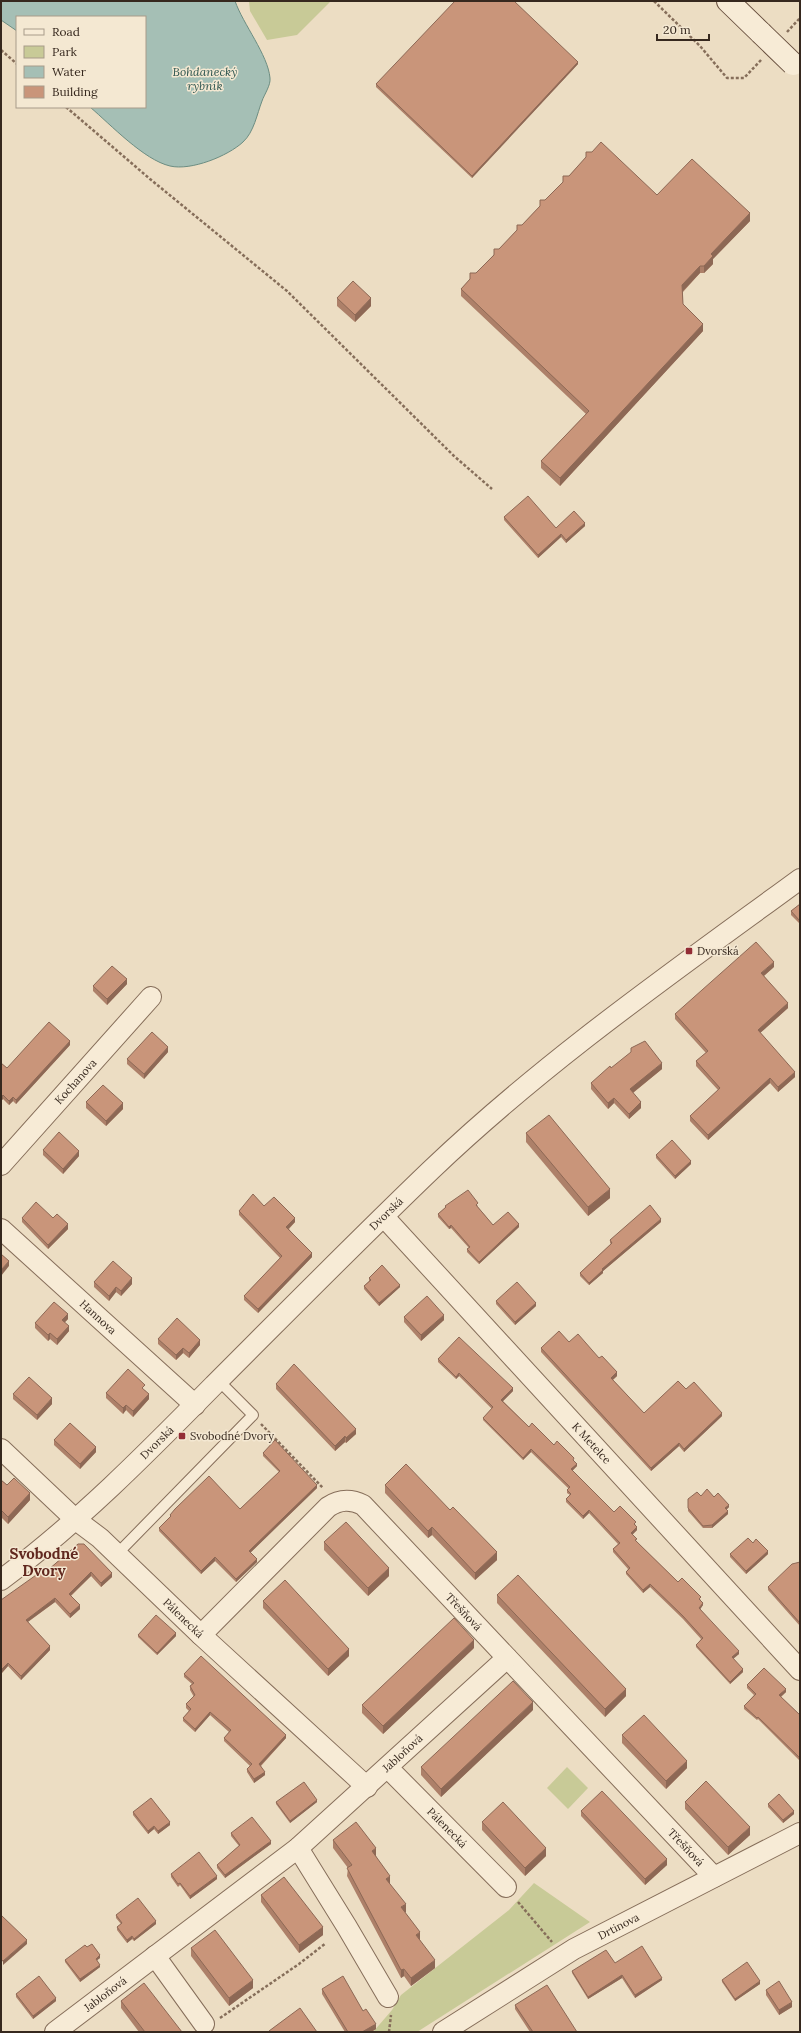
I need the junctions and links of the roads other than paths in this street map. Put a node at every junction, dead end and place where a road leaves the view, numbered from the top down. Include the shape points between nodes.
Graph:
1 (728, 1) edge
2 (797, 67) edge
3 (800, 879) edge
4 (151, 997) dead end
5 (1, 1165) edge
6 (384, 1217) junction
7 (1, 1229) edge
8 (219, 1381) junction
9 (195, 1405) junction
10 (1, 1449) edge
11 (76, 1520) junction
12 (117, 1554) junction
13 (1, 1580) edge
14 (201, 1635) junction
15 (507, 1658) junction
16 (800, 1670) edge
17 (388, 1768) junction
18 (367, 1787) junction
19 (800, 1833) edge
20 (298, 1848) junction
21 (714, 1877) junction
22 (506, 1887) road end
23 (155, 1956) junction
24 (388, 1997) dead end
25 (204, 2024) road end
26 (55, 2032) edge
27 (443, 2032) edge

1 - 2 main road, bridge via 772,35
3 - 6 street, Dvorská via 567,1051 487,1118
4 - 5 street, Kochanova
6 - 8 street, Dvorská
6 - 16 street, K Metelce
7 - 9 street, Hannova
8 - 9 street, Dvorská
8 - 12 lane via 252,1415
9 - 11 street, Dvorská
10 - 11 street, Pálenecká
11 - 12 street, Pálenecká
11 - 13 street, Dvorská
12 - 14 street, Pálenecká
14 - 15 street, Třešňová via 328,1507 337,1502 354,1500 370,1510
14 - 18 street, Pálenecká
15 - 17 street, Jabloňová
15 - 21 street, Třešňová
17 - 18 street, Jabloňová
17 - 22 street, Pálenecká
18 - 20 street, Jabloňová
19 - 21 street, Drtinova
20 - 23 street, Jabloňová
20 - 24 street
21 - 27 street, Drtinova via 567,1954
23 - 25 street
23 - 26 street, Jabloňová

